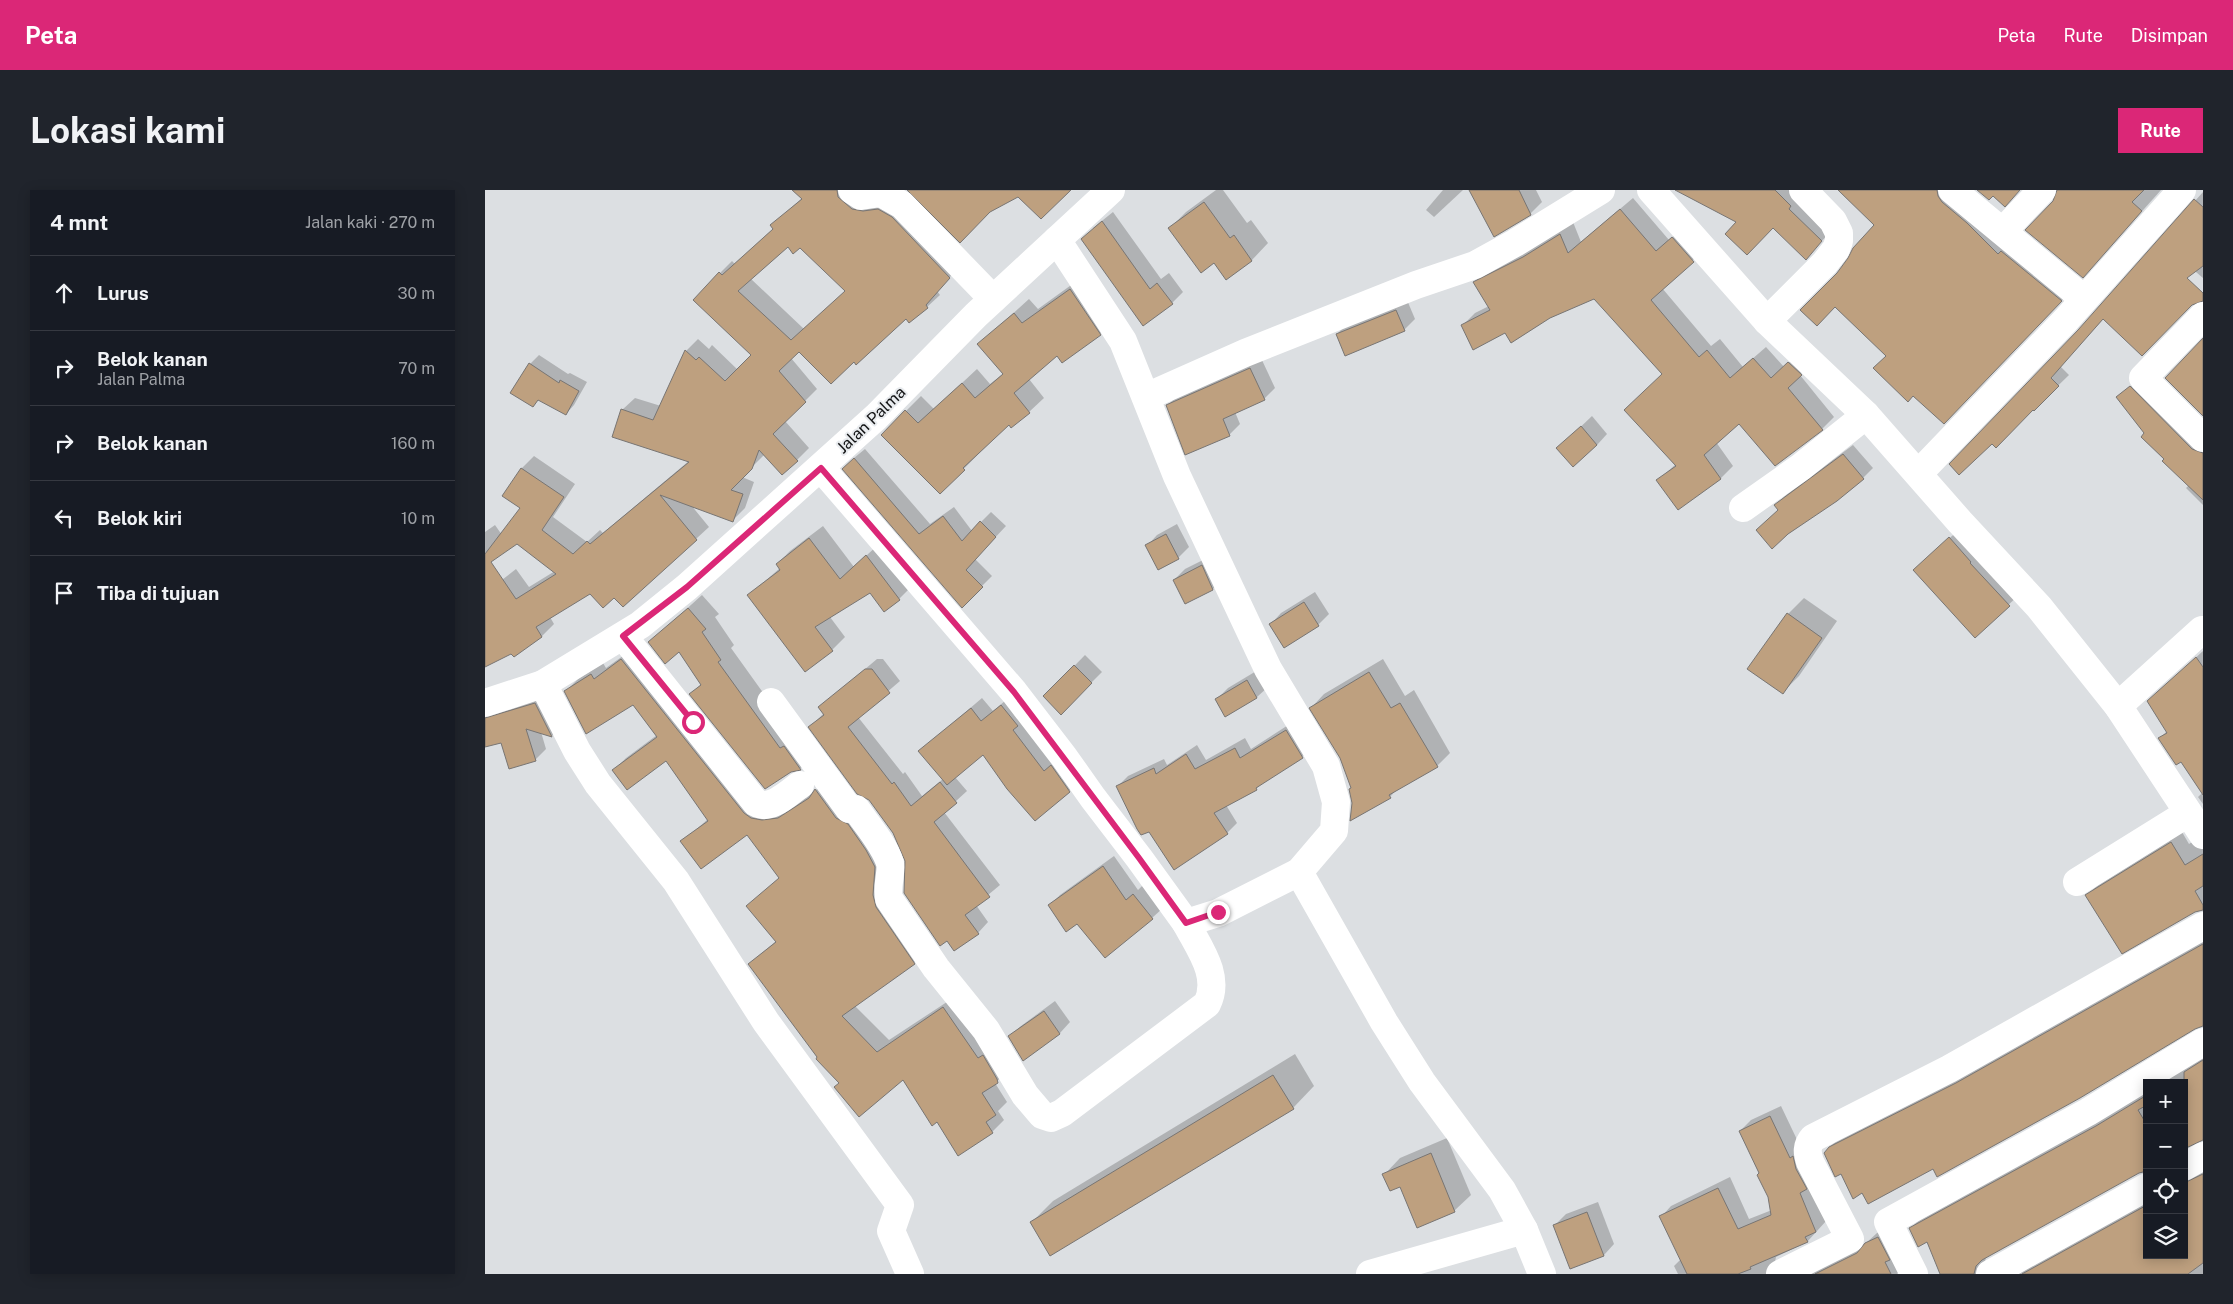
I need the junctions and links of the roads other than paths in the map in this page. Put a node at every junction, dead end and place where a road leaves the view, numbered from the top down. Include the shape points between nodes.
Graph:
1 (852, 190) edge
2 (1111, 190) edge
3 (1601, 190) edge
4 (1651, 190) edge
5 (1803, 190) edge
6 (1952, 190) edge
7 (2042, 190) edge
8 (2182, 190) edge
9 (2003, 231) junction
10 (1057, 240) junction
11 (2083, 298) junction
12 (993, 299) junction
13 (2203, 316) edge
14 (1767, 321) junction
15 (1146, 396) junction
16 (1867, 415) junction
17 (2203, 438) edge
18 (821, 468) junction
19 (1919, 473) junction
20 (1743, 508) dead end
21 (2203, 632) edge
22 (623, 636) junction
23 (543, 684) junction
24 (771, 702) dead end
25 (485, 703) edge
26 (2118, 706) junction
27 (800, 785) dead end
28 (2196, 824) edge
29 (1299, 872) junction
30 (2077, 882) dead end
31 (1186, 923) junction
32 (2203, 926) edge
33 (2203, 1042) edge
34 (2203, 1156) edge
35 (2188, 1165) edge
36 (2143, 1189) edge
37 (1888, 1222) junction
38 (1524, 1230) junction
39 (1850, 1239) junction
40 (910, 1274) edge
41 (1370, 1274) edge
42 (1542, 1274) edge
43 (1780, 1274) edge
44 (1914, 1274) edge
45 (1990, 1274) edge

1 - 12 street via 861,196 881,193 902,205
2 - 10 street, Jalan Palma
3 - 15 street via 1475,265 1245,353
4 - 14 street
5 - 14 street via 1833,221 1839,241 1825,263
6 - 9 street
7 - 9 street
8 - 11 street
9 - 11 street
10 - 12 street, Jalan Palma
10 - 15 street via 1123,341
11 - 19 street via 2004,387
12 - 18 street, Jalan Palma via 877,417
13 - 17 street via 2143,378
14 - 16 street
15 - 29 street via 1177,476 1269,669 1326,766 1336,802 1334,831
16 - 19 street
16 - 20 street
18 - 22 street, Jalan Palma via 687,587
18 - 31 street via 1014,692
19 - 26 street via 2039,607
21 - 26 street
22 - 23 street, Jalan Palma
22 - 27 street via 756,803 769,806
23 - 25 street, Jalan Palma
23 - 40 street via 598,784 676,881 766,1022 900,1205 891,1231
24 - 31 street via 849,809 856,809 877,840 891,865 887,889 889,899 936,968 986,1030 1025,1096 1041,1115 1051,1118 1062,1113 1207,1004 1213,982
26 - 28 street
28 - 30 street
29 - 31 street via 1218,912
29 - 38 street via 1384,1022 1422,1082 1502,1190
32 - 39 street via 1949,1069 1813,1138 1807,1153 1810,1162
33 - 37 street via 2088,1112
34 - 35 street
36 - 45 street
37 - 39 street
37 - 44 street
38 - 41 street
38 - 42 street
39 - 43 street

